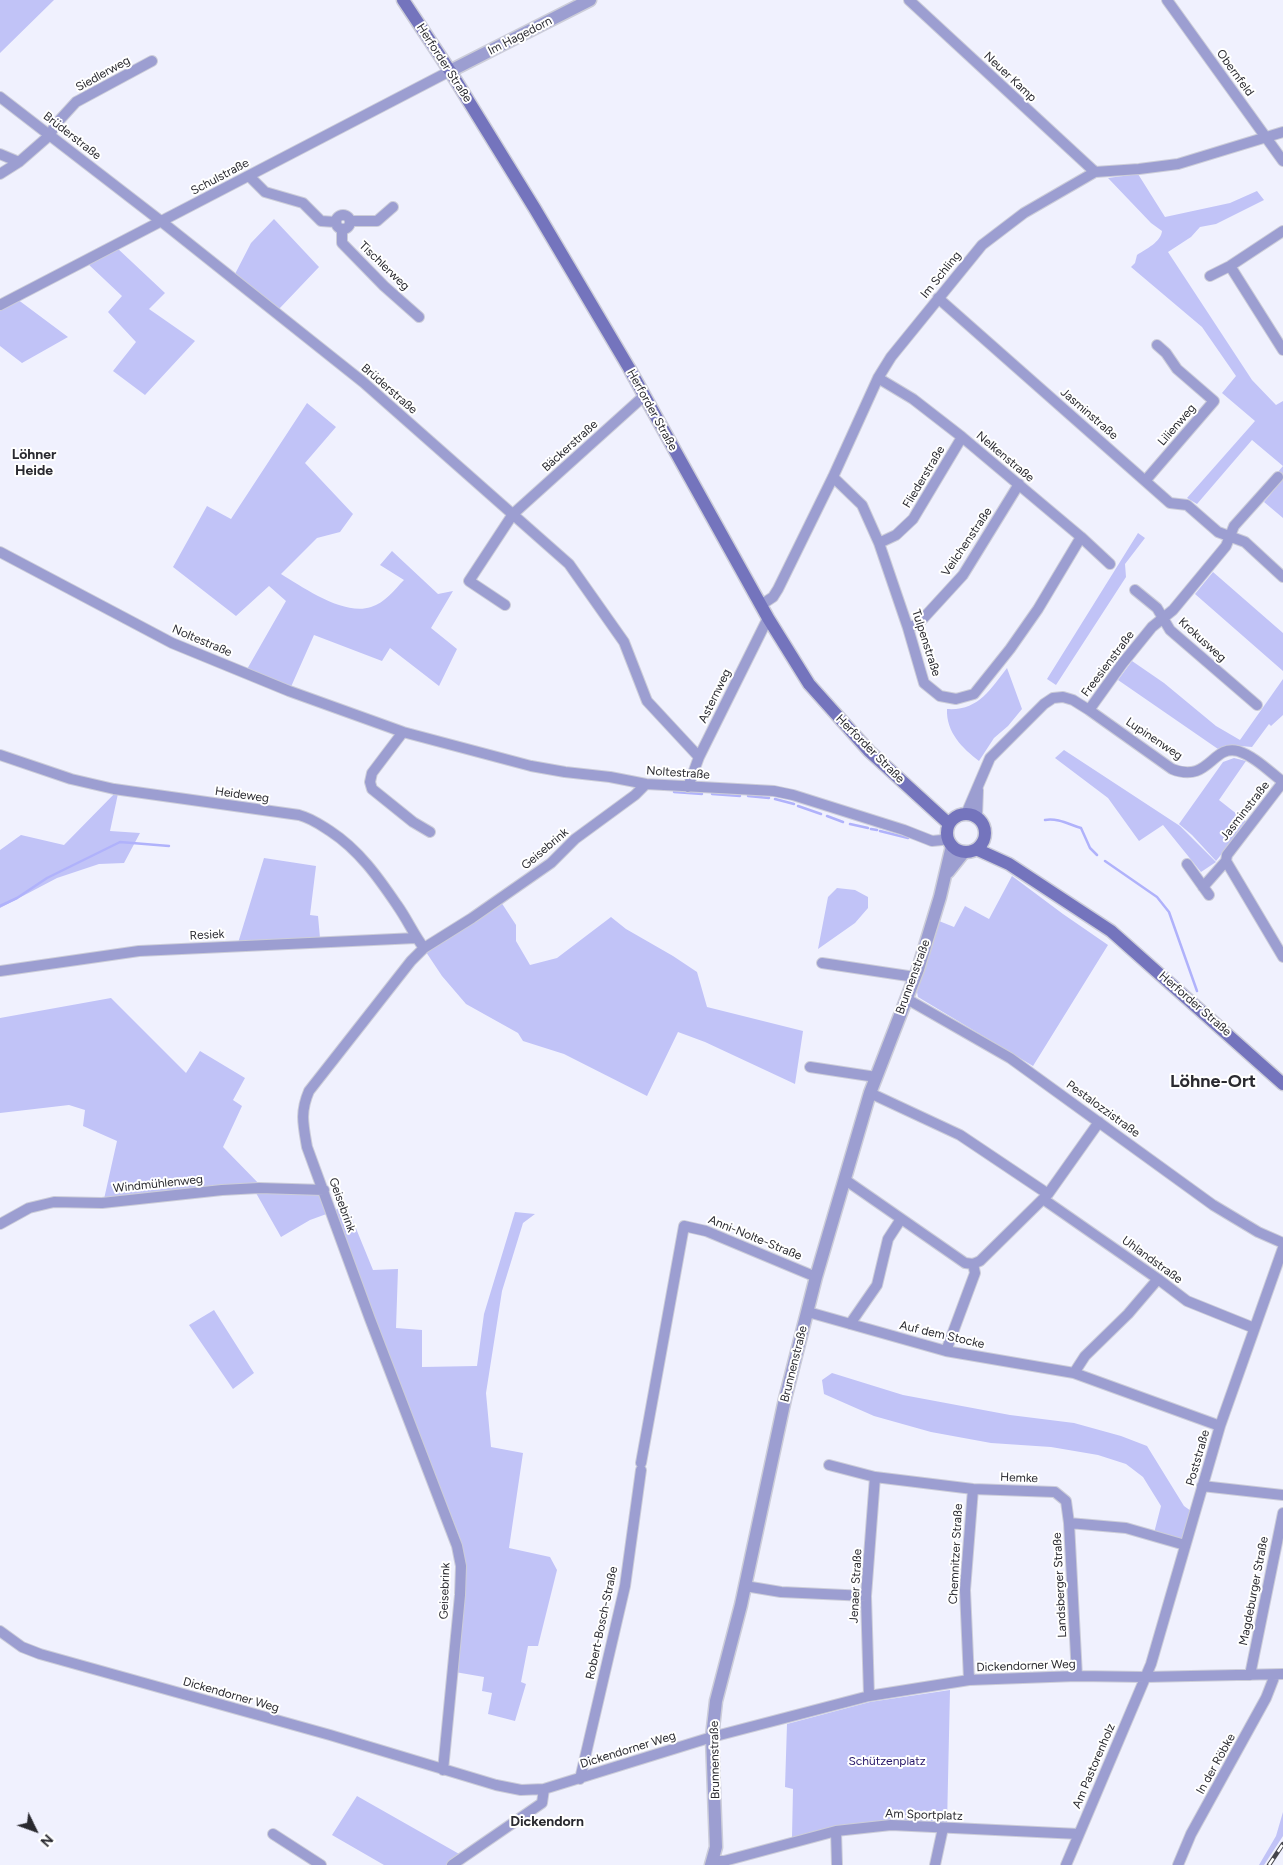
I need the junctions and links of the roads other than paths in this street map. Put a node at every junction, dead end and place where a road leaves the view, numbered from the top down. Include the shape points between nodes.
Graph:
1 (403, 0) edge
2 (590, 0) edge
3 (909, 0) edge
4 (1167, 0) edge
5 (152, 61) dead end
6 (450, 71) junction
7 (0, 97) edge
8 (1283, 132) edge
9 (50, 135) junction
10 (1267, 138) junction
11 (0, 154) edge
12 (19, 162) junction
13 (1283, 162) edge
14 (1095, 172) junction
15 (0, 174) edge
16 (249, 176) junction
17 (393, 207) dead end
18 (162, 222) junction
19 (339, 225) junction
20 (1283, 231) edge
21 (1230, 266) junction
22 (1210, 276) dead end
23 (938, 298) junction
24 (0, 305) edge
25 (419, 317) dead end
26 (1157, 345) dead end
27 (1283, 350) edge
28 (878, 378) junction
29 (644, 396) junction
30 (962, 437) junction
31 (833, 477) junction
32 (1278, 477) dead end
33 (1145, 480) junction
34 (1019, 484) junction
35 (513, 514) junction
36 (1081, 537) junction
37 (1230, 537) junction
38 (879, 543) junction
39 (0, 552) edge
40 (1110, 564) dead end
41 (1283, 577) edge
42 (1135, 590) dead end
43 (761, 605) junction
44 (505, 606) dead end
45 (768, 618) junction
46 (1163, 619) junction
47 (908, 628) junction
48 (1257, 705) dead end
49 (1089, 710) junction
50 (403, 732) junction
51 (0, 754) edge
52 (699, 757) junction
53 (1283, 782) edge
54 (646, 784) junction
55 (688, 787) junction
56 (958, 825) junction
57 (430, 832) dead end
58 (984, 838) junction
59 (970, 851) junction
60 (1226, 858) junction
61 (1004, 861) junction
62 (1186, 864) dead end
63 (945, 876) junction
64 (416, 938) junction
65 (424, 948) junction
66 (1283, 957) edge
67 (822, 963) dead end
68 (0, 971) edge
69 (915, 977) junction
70 (907, 998) junction
71 (810, 1067) dead end
72 (876, 1077) junction
73 (1283, 1084) edge
74 (870, 1092) junction
75 (1099, 1122) junction
76 (844, 1179) junction
77 (324, 1190) junction
78 (1046, 1197) junction
79 (901, 1219) junction
80 (0, 1224) edge
81 (684, 1226) joint
82 (1283, 1243) edge
83 (1283, 1248) edge
84 (973, 1264) junction
85 (816, 1277) junction
86 (1158, 1279) junction
87 (808, 1312) junction
88 (850, 1324) junction
89 (1254, 1328) junction
90 (946, 1351) junction
91 (1074, 1373) junction
92 (1220, 1426) junction
93 (829, 1465) dead end
94 (875, 1477) junction
95 (1202, 1486) junction
96 (973, 1489) junction
97 (1283, 1495) edge
98 (1283, 1512) edge
99 (1069, 1523) junction
100 (1185, 1545) junction
101 (745, 1586) junction
102 (866, 1596) junction
103 (0, 1631) edge
104 (1279, 1674) edge
105 (1250, 1675) junction
106 (1077, 1676) junction
107 (1145, 1677) junction
108 (968, 1680) junction
109 (869, 1696) junction
110 (712, 1737) junction
111 (443, 1770) junction
112 (580, 1779) junction
113 (544, 1788) junction
114 (943, 1828) junction
115 (836, 1831) junction
116 (273, 1834) dead end
117 (1079, 1834) junction
118 (712, 1863) edge
119 (321, 1865) edge
120 (452, 1865) edge
121 (837, 1865) edge
122 (935, 1865) edge
123 (1066, 1865) edge
124 (1178, 1865) edge

1 - 6 main road, Herforder Straße
2 - 6 street, Im Hagedorn
3 - 14 street, Neuer Kamp
4 - 10 street, Obernfeld
5 - 9 street, Siedlerweg via 76,102
6 - 16 street, Schulstraße
6 - 29 main road, Herforder Straße
7 - 9 street, Brüderstraße
8 - 10 street, Im Schling
9 - 12 street, Siedlerweg
9 - 18 street, Brüderstraße
10 - 13 street, Obernfeld
10 - 14 street, Im Schling via 1178,164
11 - 12 street
12 - 15 street, Siedlerweg
14 - 23 street, Im Schling via 1024,213 982,245
16 - 18 street, Schulstraße
16 - 19 street via 264,192 303,203 321,221
17 - 19 street, Tischlerweg via 376,221 350,221 348,227
18 - 24 street, Schulstraße
18 - 35 street, Brüderstraße via 363,382
19 - 25 street, Tischlerweg via 342,243
20 - 21 street
21 - 22 street
21 - 27 street
23 - 28 street, Im Schling
23 - 33 street, Jasminstraße
26 - 33 street, Lilienweg via 1177,369 1214,401
28 - 30 street, Nelkenstraße via 913,399
28 - 31 street, Im Schling
29 - 35 street, Bäckerstraße
29 - 43 main road, Herforder Straße
30 - 34 street, Nelkenstraße
30 - 38 street, Fliederstraße via 913,519
31 - 38 street, Tulpenstraße via 862,505
31 - 43 street, Im Schling via 778,589
32 - 37 street via 1234,526
33 - 37 street, Jasminstraße via 1170,503 1187,505 1218,532
34 - 36 street, Nelkenstraße
34 - 47 street, Veilchenstraße via 963,575 919,623
35 - 44 street, Bäckerstraße via 469,581
35 - 52 street, Brüderstraße via 569,564 624,642 647,700
36 - 40 street, Nelkenstraße
36 - 47 street, Tulpenstraße via 1038,609 974,694 956,698 940,696 924,683
37 - 41 street, Jasminstraße via 1245,542
37 - 46 street, Freesienstraße via 1226,546
38 - 47 street, Tulpenstraße
39 - 50 street, Noltestraße via 172,643 289,691
42 - 46 street, Krokusweg via 1157,608
43 - 45 main road, Herforder Straße
45 - 52 street, Asternweg
45 - 56 main road, Herforder Straße via 809,684 868,751 924,801
46 - 48 street, Krokusweg via 1170,630
46 - 49 street, Freesienstraße via 1152,627
49 - 53 street, Lupinenweg via 1182,773 1196,772 1224,751 1233,750 1252,758
49 - 56 street, Freesienstraße via 1063,697 1048,701 990,758
50 - 54 street, Noltestraße via 530,766
50 - 57 street via 372,773 370,782 372,789
51 - 64 street, Heideweg via 71,779 114,789 310,818 354,849 367,863
52 - 55 street, Asternweg
53 - 60 street, Jasminstraße
54 - 55 street, Noltestraße
54 - 65 street, Geisebrink via 575,839 544,869
55 - 56 street, Noltestraße via 774,791 793,795 928,840 938,841
56 - 58 main road via 985,829
56 - 59 main road, Herforder Straße
56 - 63 street, Brunnenstraße
58 - 59 main road
58 - 61 main road, Herforder Straße
59 - 61 main road, Herforder Straße
59 - 63 street, Brunnenstraße
60 - 62 street, Jasminstraße via 1206,891
60 - 66 street
61 - 73 main road, Herforder Straße via 1111,931
63 - 69 street, Brunnenstraße
64 - 65 street, Heideweg
64 - 68 street, Resiek via 139,951
65 - 77 street, Geisebrink via 411,960 304,1103 302,1118 307,1147
67 - 69 street
69 - 70 street, Brunnenstraße
70 - 72 street, Brunnenstraße
70 - 75 street, Pestalozzistraße via 1010,1058
71 - 72 street
72 - 74 street, Brunnenstraße
74 - 76 street, Brunnenstraße
74 - 78 street, Uhlandstraße via 960,1134
75 - 78 street
75 - 82 street, Pestalozzistraße via 1213,1205
76 - 79 street
76 - 85 street, Brunnenstraße
77 - 80 street, Windmühlenweg via 260,1188 102,1203 54,1202 30,1208
77 - 111 street, Geisebrink via 457,1546 461,1566 460,1595
78 - 84 street via 980,1261
78 - 86 street, Uhlandstraße
79 - 84 street via 965,1263
79 - 88 street via 888,1239 877,1285
81 - 85 street, Anni-Nolte-Straße via 706,1231
81 - 112 street, Robert-Bosch-Straße via 641,1466 625,1586
83 - 89 street, Poststraße
84 - 90 street via 975,1273
85 - 87 street, Brunnenstraße
86 - 89 street, Uhlandstraße via 1187,1301
86 - 91 street via 1085,1356
87 - 88 street, Auf dem Stocke
87 - 101 street, Brunnenstraße via 785,1398
88 - 90 street, Auf dem Stocke
89 - 92 street, Poststraße
90 - 91 street, Auf dem Stocke
91 - 92 street, Auf dem Stocke
92 - 95 street, Poststraße
93 - 94 street, Hemke
94 - 96 street, Hemke
94 - 102 street, Jenaer Straße
95 - 97 street
95 - 100 street, Poststraße
96 - 99 street, Hemke via 1055,1492 1066,1501
96 - 108 street, Chemnitzer Straße via 965,1590
98 - 105 street, Magdeburger Straße
99 - 100 street via 1126,1528
99 - 106 street, Landsberger Straße
100 - 107 street, Poststraße via 1164,1625
101 - 102 street via 781,1592
101 - 110 street, Brunnenstraße via 716,1701
102 - 109 street, Jenaer Straße
103 - 111 street, Dickendorner Weg via 22,1647 40,1654
104 - 105 street, Dickendorner Weg
104 - 124 street, In der Röbke via 1191,1834
105 - 107 street, Dickendorner Weg
106 - 107 street, Dickendorner Weg
106 - 108 street, Dickendorner Weg
107 - 117 street, Am Pastorenholz
108 - 109 street, Dickendorner Weg
109 - 110 street, Dickendorner Weg
110 - 112 street, Dickendorner Weg
110 - 118 street, Brunnenstraße via 716,1847
111 - 113 street, Dickendorner Weg via 521,1790
112 - 113 street, Dickendorner Weg
113 - 120 street via 542,1804
114 - 115 street, Am Sportplatz via 891,1825
114 - 117 street, Am Sportplatz
114 - 122 street
115 - 118 street, Am Sportplatz
115 - 121 street
116 - 119 street
117 - 123 street, Am Pastorenholz

